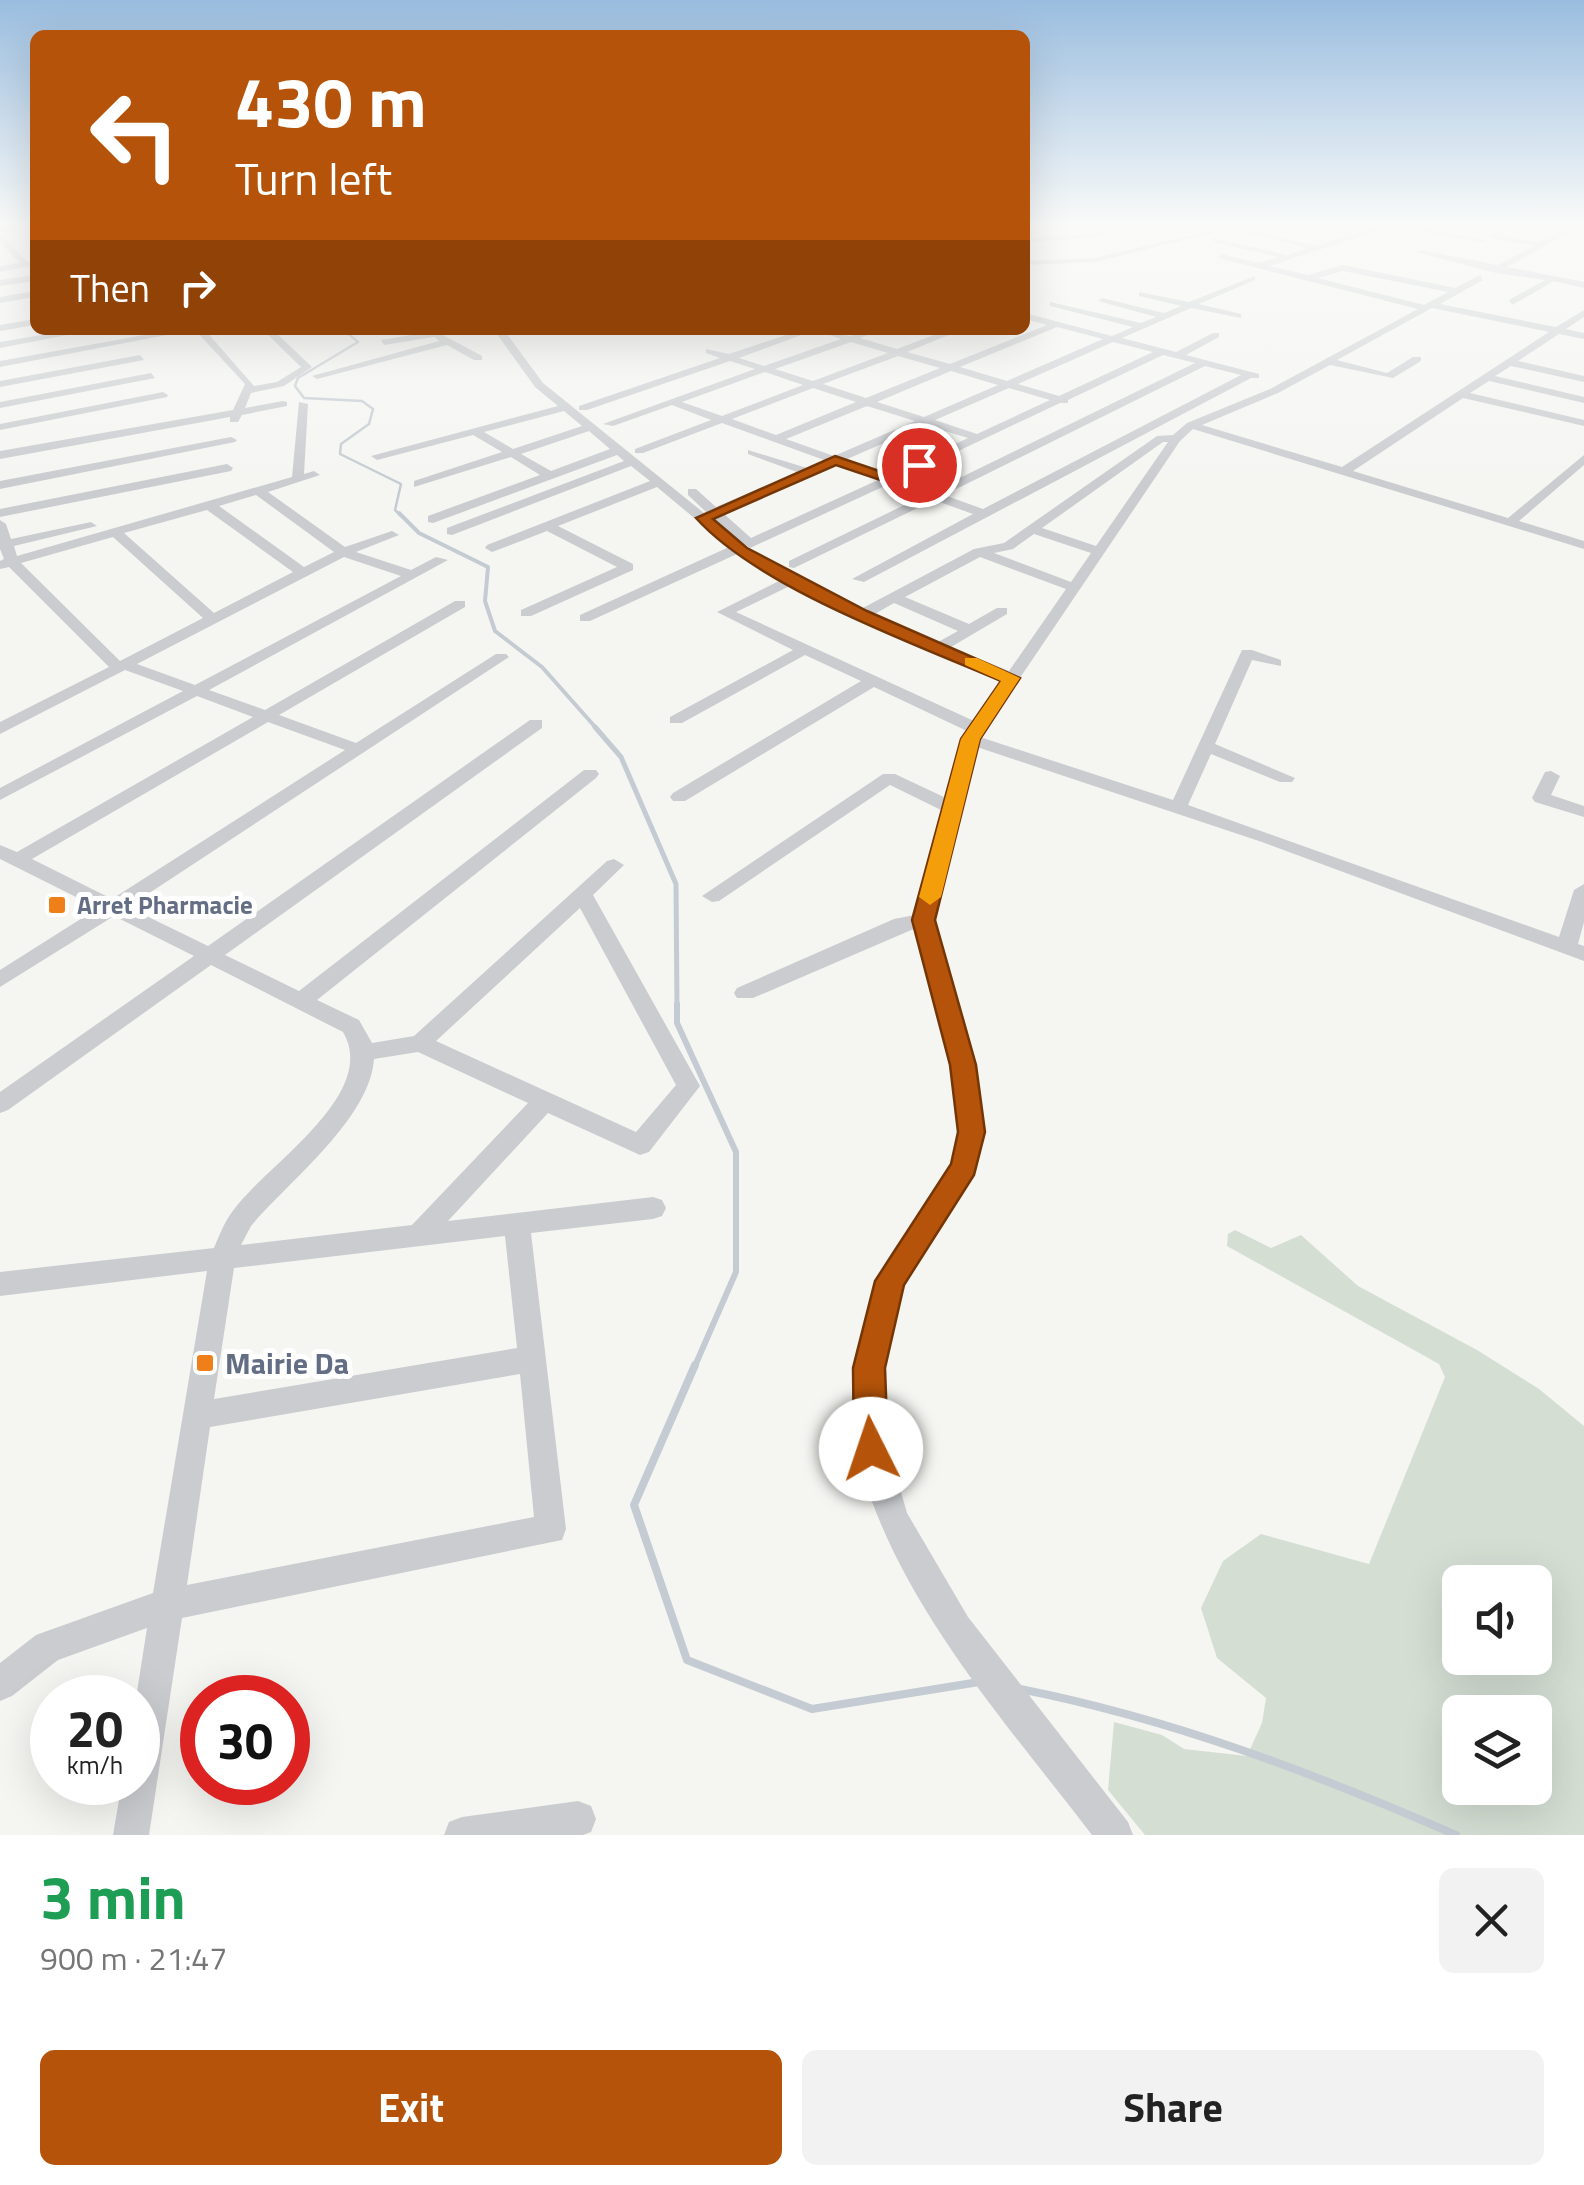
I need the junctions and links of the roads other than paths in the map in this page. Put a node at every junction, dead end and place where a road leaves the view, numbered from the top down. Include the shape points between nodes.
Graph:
1 (30, 310) edge
2 (1076, 310) edge
3 (1141, 310) edge
4 (1179, 310) edge
5 (1210, 310) edge
6 (1422, 310) edge
7 (1445, 310) edge
8 (1584, 313) edge
9 (0, 315) edge
10 (1166, 316) junction
11 (1238, 316) dead end
12 (1030, 317) edge
13 (30, 323) edge
14 (1057, 324) junction
15 (1142, 326) junction
16 (0, 328) edge
17 (1551, 334) junction
18 (59, 335) edge
19 (126, 335) edge
20 (205, 335) edge
21 (273, 335) edge
22 (426, 335) edge
23 (434, 335) edge
24 (503, 335) edge
25 (796, 335) edge
26 (838, 335) edge
27 (862, 335) edge
28 (943, 335) edge
29 (1216, 335) dead end
30 (1584, 336) edge
31 (851, 339) junction
32 (1112, 339) junction
33 (384, 342) dead end
34 (447, 342) junction
35 (0, 345) edge
36 (1584, 346) edge
37 (708, 351) dead end
38 (898, 352) junction
39 (1162, 352) junction
40 (1176, 356) junction
41 (140, 358) junction
42 (478, 358) dead end
43 (730, 358) junction
44 (1418, 359) dead end
45 (1328, 362) junction
46 (1510, 362) junction
47 (1204, 363) junction
48 (0, 364) edge
49 (951, 368) junction
50 (765, 369) junction
51 (1249, 375) junction
52 (151, 376) junction
53 (317, 376) dead end
54 (1486, 378) junction
55 (1584, 379) edge
56 (1274, 381) dead end
57 (0, 384) edge
58 (813, 384) junction
59 (1008, 384) junction
60 (246, 391) junction
61 (163, 394) junction
62 (1462, 394) junction
63 (1060, 400) junction
64 (1584, 400) edge
65 (673, 402) junction
66 (867, 402) junction
67 (0, 404) edge
68 (283, 404) dead end
69 (303, 404) dead end
70 (1074, 404) dead end
71 (566, 407) junction
72 (583, 408) dead end
73 (1089, 408) dead end
74 (235, 412) junction
75 (1103, 412) junction
76 (1120, 417) dead end
77 (722, 419) junction
78 (179, 420) junction
79 (925, 420) junction
80 (1136, 421) dead end
81 (609, 424) dead end
82 (1584, 424) edge
83 (1191, 425) junction
84 (0, 426) edge
85 (1152, 426) junction
86 (591, 427) junction
87 (474, 431) junction
88 (978, 438) junction
89 (776, 439) junction
90 (1176, 439) junction
91 (231, 440) junction
92 (620, 450) junction
93 (752, 452) dead end
94 (512, 453) junction
95 (0, 455) edge
96 (377, 456) dead end
97 (1584, 458) edge
98 (835, 460) junction
99 (634, 462) junction
100 (226, 468) junction
101 (807, 472) junction
102 (1342, 473) junction
103 (314, 474) dead end
104 (550, 476) junction
105 (298, 479) junction
106 (889, 479) junction
107 (659, 482) junction
108 (418, 484) dead end
109 (0, 485) edge
110 (258, 490) junction
111 (934, 496) junction
112 (218, 501) junction
113 (718, 511) junction
114 (0, 512) edge
115 (985, 514) junction
116 (703, 518) junction
117 (432, 519) dead end
118 (1509, 523) junction
119 (0, 524) edge
120 (548, 526) junction
121 (1033, 529) junction
122 (452, 531) dead end
123 (114, 532) junction
124 (392, 535) dead end
125 (3, 545) edge
126 (1584, 545) edge
127 (492, 548) dead end
128 (738, 548) junction
129 (1096, 551) junction
130 (343, 552) junction
131 (979, 552) junction
132 (440, 560) dead end
133 (6, 563) edge
134 (794, 572) junction
135 (303, 573) junction
136 (412, 575) junction
137 (860, 579) dead end
138 (1073, 586) junction
139 (894, 598) junction
140 (460, 604) dead end
141 (1002, 611) dead end
142 (526, 613) dead end
143 (862, 615) junction
144 (585, 618) dead end
145 (213, 619) junction
146 (970, 630) junction
147 (939, 648) junction
148 (805, 649) junction
149 (501, 657) dead end
150 (1276, 663) dead end
151 (122, 666) junction
152 (1012, 678) junction
153 (873, 681) junction
154 (196, 690) junction
155 (266, 716) junction
156 (676, 720) dead end
157 (3, 723) edge
158 (536, 724) dead end
159 (974, 734) junction
160 (1205, 746) junction
161 (358, 748) junction
162 (590, 774) dead end
163 (1551, 776) dead end
164 (1286, 778) dead end
165 (0, 795) edge
166 (679, 797) dead end
167 (954, 808) junction
168 (1178, 808) junction
169 (1584, 812) edge
170 (9, 855) edge
171 (614, 865) dead end
172 (1584, 890) edge
173 (582, 894) junction
174 (712, 896) dead end
175 (111, 906) junction
176 (924, 920) junction
177 (1575, 951) edge
178 (210, 956) junction
179 (1, 978) edge
180 (745, 993) dead end
181 (301, 1001) junction
182 (420, 1044) junction
183 (367, 1052) junction
184 (546, 1101) junction
185 (0, 1104) edge
186 (653, 1208) dead end
187 (517, 1224) junction
188 (417, 1237) junction
189 (222, 1260) junction
190 (0, 1284) edge
191 (532, 1360) junction
192 (194, 1416) junction
193 (165, 1605) junction
194 (0, 1684) edge
195 (578, 1819) dead end
196 (130, 1835) edge
197 (462, 1835) edge
198 (1115, 1835) edge

1 - 9 street
2 - 15 street
3 - 10 street
4 - 10 street
5 - 11 street
6 - 45 street
7 - 17 street
8 - 17 street
10 - 15 street
12 - 14 street
13 - 16 street
14 - 32 street
14 - 49 street
15 - 32 street
17 - 30 street
17 - 36 street
17 - 46 street
18 - 35 street
19 - 41 street
19 - 48 street
20 - 60 street via 250,384
21 - 60 street via 307,368 280,384
22 - 33 street
23 - 34 street
24 - 71 street via 539,385
25 - 43 street
26 - 31 street
27 - 31 street
28 - 38 street
29 - 40 street
31 - 38 street
31 - 50 street
32 - 39 street
32 - 59 street
34 - 42 street
34 - 53 street
37 - 43 street
38 - 49 street
38 - 58 street
39 - 40 street
39 - 63 street
40 - 47 street
41 - 52 street
41 - 57 street
43 - 50 street
43 - 72 street
44 - 45 street via 1388,376
45 - 83 street
46 - 54 street
46 - 55 street
47 - 51 street
47 - 75 street
49 - 59 street
49 - 66 street
50 - 58 street
50 - 65 street
51 - 56 street
51 - 85 street
52 - 61 street
52 - 67 street
54 - 62 street
54 - 64 street
58 - 66 street
58 - 77 street
59 - 63 street
59 - 79 street
60 - 74 street
61 - 78 street
61 - 84 street
62 - 82 street
62 - 102 street
63 - 70 street
63 - 88 street
65 - 77 street
65 - 81 street
66 - 79 street
66 - 89 street
68 - 74 street
69 - 105 street
71 - 86 street
71 - 87 street
73 - 75 street
74 - 78 street
74 - 91 street
75 - 76 street
75 - 111 street
77 - 89 street
77 - 113 street via 639,451
78 - 95 street
79 - 88 street
79 - 98 street
80 - 85 street
83 - 90 street
83 - 102 street
85 - 115 street
86 - 92 street
86 - 94 street
87 - 94 street
87 - 96 street
88 - 106 street
89 - 98 street
90 - 121 street via 1162,438
90 - 129 street
91 - 100 street
91 - 109 street
92 - 99 street
92 - 104 street
93 - 101 street
94 - 104 street
94 - 108 street
97 - 118 street
98 - 101 street
98 - 106 street
99 - 107 street
99 - 122 street
100 - 112 street
100 - 114 street
101 - 113 street
102 - 118 street
103 - 105 street
104 - 117 street
105 - 110 street
106 - 111 street
106 - 113 street via 750,544
107 - 116 street
107 - 120 street
110 - 112 street
110 - 130 street
111 - 115 street
111 - 134 street
112 - 123 street
112 - 125 street
112 - 135 street
113 - 116 street
115 - 137 street
116 - 128 street
118 - 126 street
119 - 125 street
120 - 127 street
120 - 142 street via 628,567
121 - 129 street
121 - 131 street via 1008,546
123 - 133 street
123 - 145 street
124 - 130 street
125 - 133 street
128 - 134 street
128 - 144 street
129 - 138 street
130 - 135 street
130 - 136 street
131 - 138 street
131 - 139 street
132 - 136 street
133 - 151 street
134 - 143 street
134 - 148 street via 724,612
135 - 145 street
136 - 154 street
138 - 152 street
139 - 143 street
139 - 146 street
140 - 155 street
141 - 146 street
143 - 147 street
145 - 151 street
146 - 147 street
147 - 152 street
148 - 153 street
148 - 156 street
149 - 161 street
150 - 160 street via 1247,652
151 - 154 street
151 - 157 street
152 - 159 street
153 - 159 street
153 - 166 street
154 - 155 street
154 - 165 street
155 - 161 street
155 - 170 street
158 - 178 street
159 - 167 street
159 - 168 street
160 - 164 street
160 - 168 street
161 - 175 street
162 - 181 street
163 - 169 street via 1541,798
167 - 174 street via 889,778
167 - 176 street
168 - 177 street
170 - 175 street
171 - 173 street
172 - 177 street
173 - 182 street
173 - 184 street via 688,1086 640,1145
175 - 178 street
175 - 179 street
176 - 180 street
176 - 198 street via 963,1065 971,1132 964,1167 890,1281 869,1368 871,1449 893,1519 956,1629
178 - 181 street
178 - 185 street
181 - 183 street via 350,1026
182 - 183 street
182 - 184 street
183 - 189 street via 357,1090 241,1219
184 - 188 street
186 - 187 street
187 - 188 street
187 - 191 street
188 - 189 street
189 - 190 street
189 - 192 street
191 - 192 street
191 - 193 street via 551,1529
192 - 193 street
193 - 194 street via 48,1647
193 - 196 street
195 - 197 street

